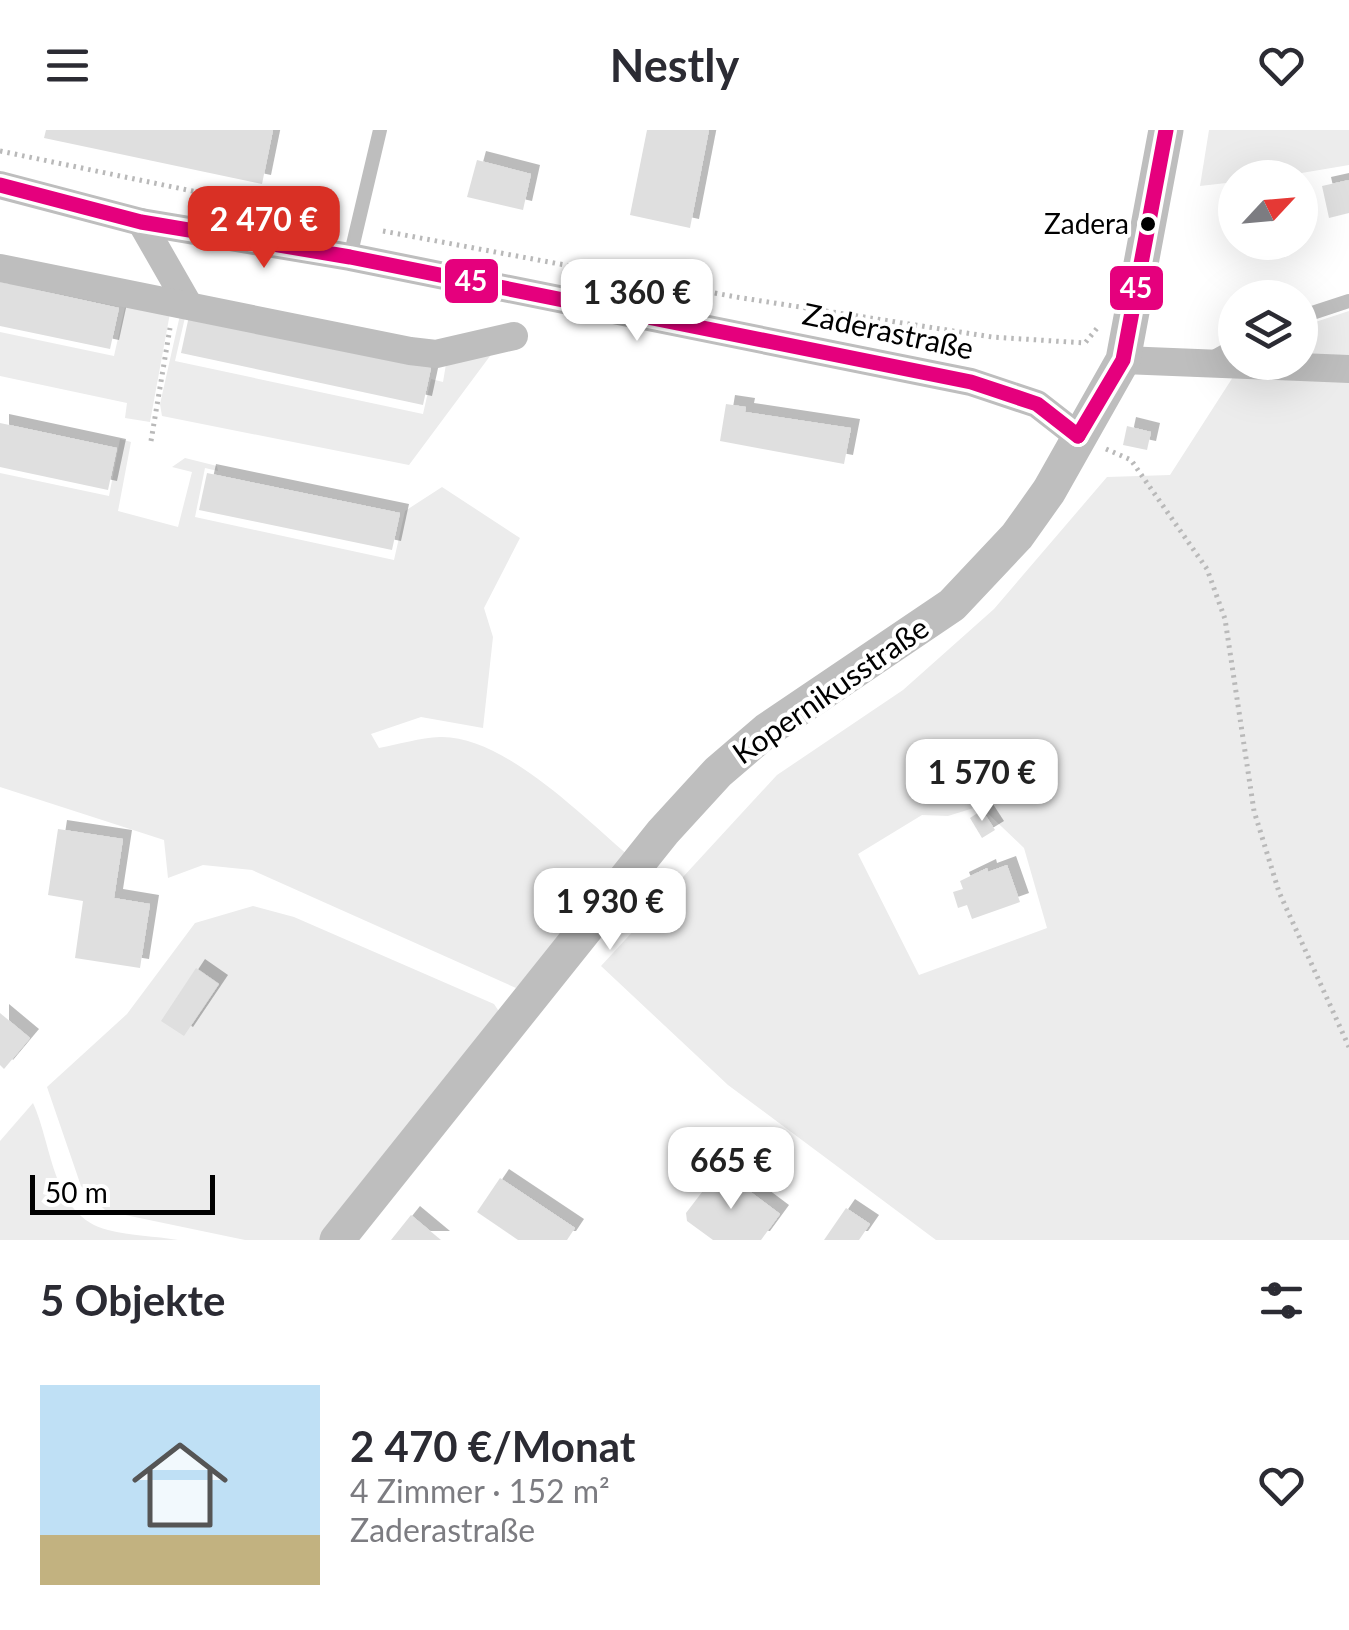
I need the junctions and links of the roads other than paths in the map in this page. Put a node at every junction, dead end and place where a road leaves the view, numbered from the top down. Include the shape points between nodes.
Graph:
1 (380, 130) edge
2 (1166, 130) edge
3 (0, 185) edge
4 (141, 222) junction
5 (350, 257) junction
6 (0, 268) edge
7 (1349, 301) edge
8 (188, 304) junction
9 (1318, 311) edge
10 (514, 336) dead end
11 (1218, 354) edge
12 (1123, 360) junction
13 (1204, 362) junction
14 (1349, 370) edge
15 (1078, 436) junction
16 (336, 1240) edge

1 - 5 lane
2 - 12 street, Kopernikusstraße
3 - 4 street, Zaderastraße
4 - 5 street, Zaderastraße
4 - 8 street
5 - 15 street, Zaderastraße via 971,382 1037,404
6 - 8 street
7 - 9 lane
8 - 10 street via 436,354
11 - 13 lane
12 - 13 street
12 - 15 street, Kopernikusstraße
13 - 14 street
15 - 16 street, Kopernikusstraße via 1017,536 952,605 805,703 718,772

